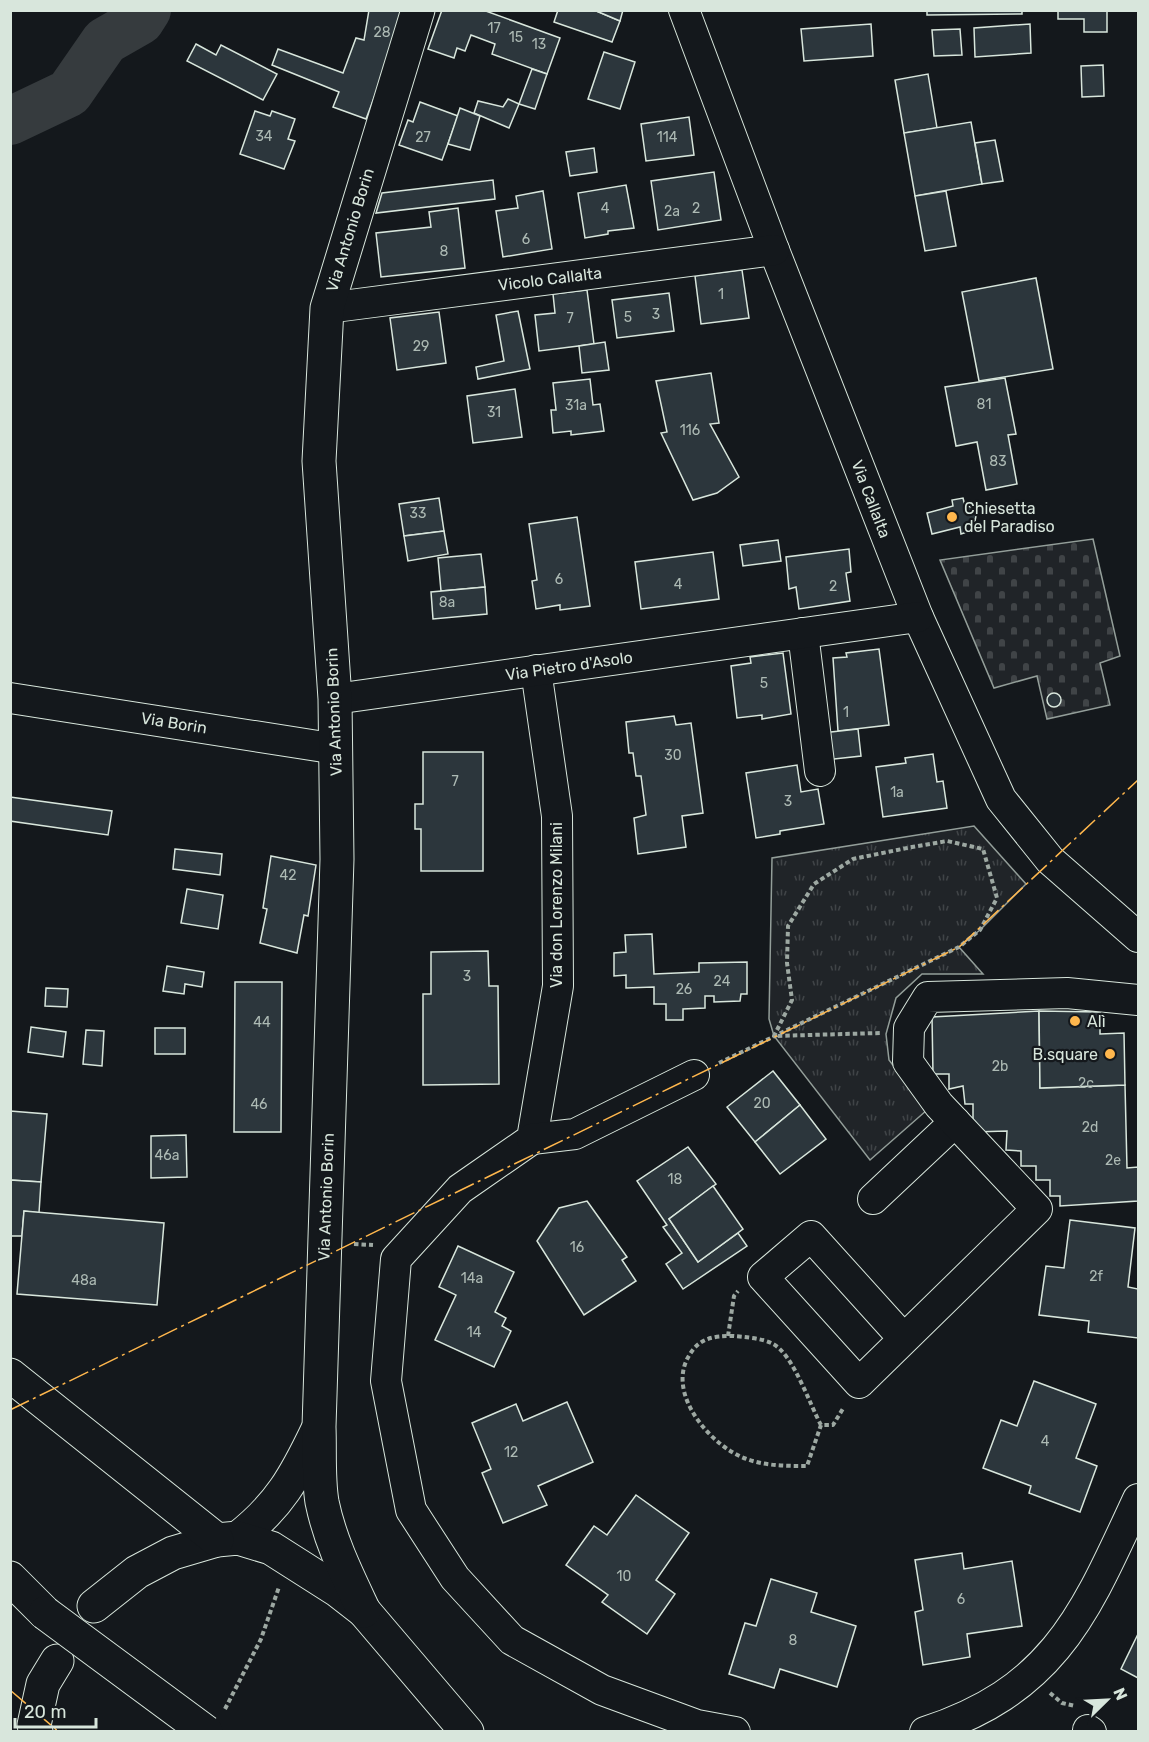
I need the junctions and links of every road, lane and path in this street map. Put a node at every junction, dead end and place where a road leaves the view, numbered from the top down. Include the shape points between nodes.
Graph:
1 (418, 10) edge
2 (684, 10) edge
3 (774, 250) junction
4 (327, 308) junction
5 (918, 617) junction
6 (803, 633) junction
7 (536, 670) junction
8 (10, 698) edge
9 (335, 699) junction
10 (337, 749) junction
11 (820, 771) dead end
12 (1138, 937) edge
13 (1138, 1000) edge
14 (774, 1036) junction
15 (909, 1038) junction
16 (694, 1075) joint
17 (955, 1122) junction
18 (532, 1139) junction
19 (873, 1200) dead end
20 (325, 1243) junction
21 (407, 1247) junction
22 (763, 1277) junction
23 (729, 1336) junction
24 (904, 1339) junction
25 (10, 1375) edge
26 (859, 1383) junction
27 (821, 1425) junction
28 (319, 1427) junction
29 (1138, 1499) edge
30 (228, 1539) junction
31 (287, 1558) junction
32 (10, 1578) edge
33 (10, 1596) edge
34 (94, 1606) dead end
35 (364, 1611) junction
36 (45, 1613) junction
37 (57, 1662) dead end
38 (1032, 1676) junction
39 (215, 1721) edge
40 (36, 1731) edge
41 (467, 1731) edge
42 (735, 1731) edge
43 (925, 1731) edge
44 (1090, 1731) edge

1 - 4 main road, Via Antonio Borin
2 - 3 street, Via Callalta
3 - 4 street, Vicolo Callalta
3 - 5 street, Via Callalta
4 - 9 main road, Via Antonio Borin via 319,461
5 - 6 street, Via Pietro d'Asolo
5 - 12 street, Via Callalta via 1001,799 1050,860
6 - 7 street, Via Pietro d'Asolo
6 - 11 street
7 - 9 street, Via Pietro d'Asolo
7 - 18 street, Via don Lorenzo Milani via 557,816 558,986
8 - 10 street, Via Borin
9 - 10 main road, Via Antonio Borin
10 - 20 main road, Via Antonio Borin
13 - 15 street via 1067,993 928,997 909,1028
14 - 14 path via 959,947 980,930 997,898 983,849 947,841 853,859 814,884 788,926 792,1000
14 - 15 path via 881,1033
14 - 16 path
15 - 17 street via 908,1062
16 - 18 street via 575,1134
17 - 19 street
17 - 24 street via 1037,1209
18 - 21 street via 460,1189
20 - 21 path
20 - 28 main road, Via Antonio Borin
21 - 42 street via 396,1259 386,1381 411,1510 455,1578 512,1640 602,1690 697,1725
22 - 23 path via 749,1282 734,1296
22 - 24 street via 811,1236
22 - 26 street
23 - 27 path via 774,1344 798,1375
23 - 27 path via 697,1343 683,1365 681,1386 692,1412 708,1432 732,1453 769,1466 807,1466
24 - 26 street
25 - 30 main road
26 - 27 path via 833,1425
28 - 30 main road, Via Antonio Borin via 282,1496 262,1520
28 - 35 main road, Via Antonio Borin via 322,1500 330,1535
29 - 38 street via 1097,1588 1067,1635
30 - 31 main road via 271,1548
30 - 34 main road via 173,1553 137,1572
31 - 35 main road
31 - 39 path via 261,1639
32 - 36 main road
33 - 36 main road
35 - 41 main road
36 - 39 main road, bridge
37 - 40 main road via 43,1684
38 - 43 street via 993,1703 956,1722
38 - 44 path via 1062,1703 1082,1708

